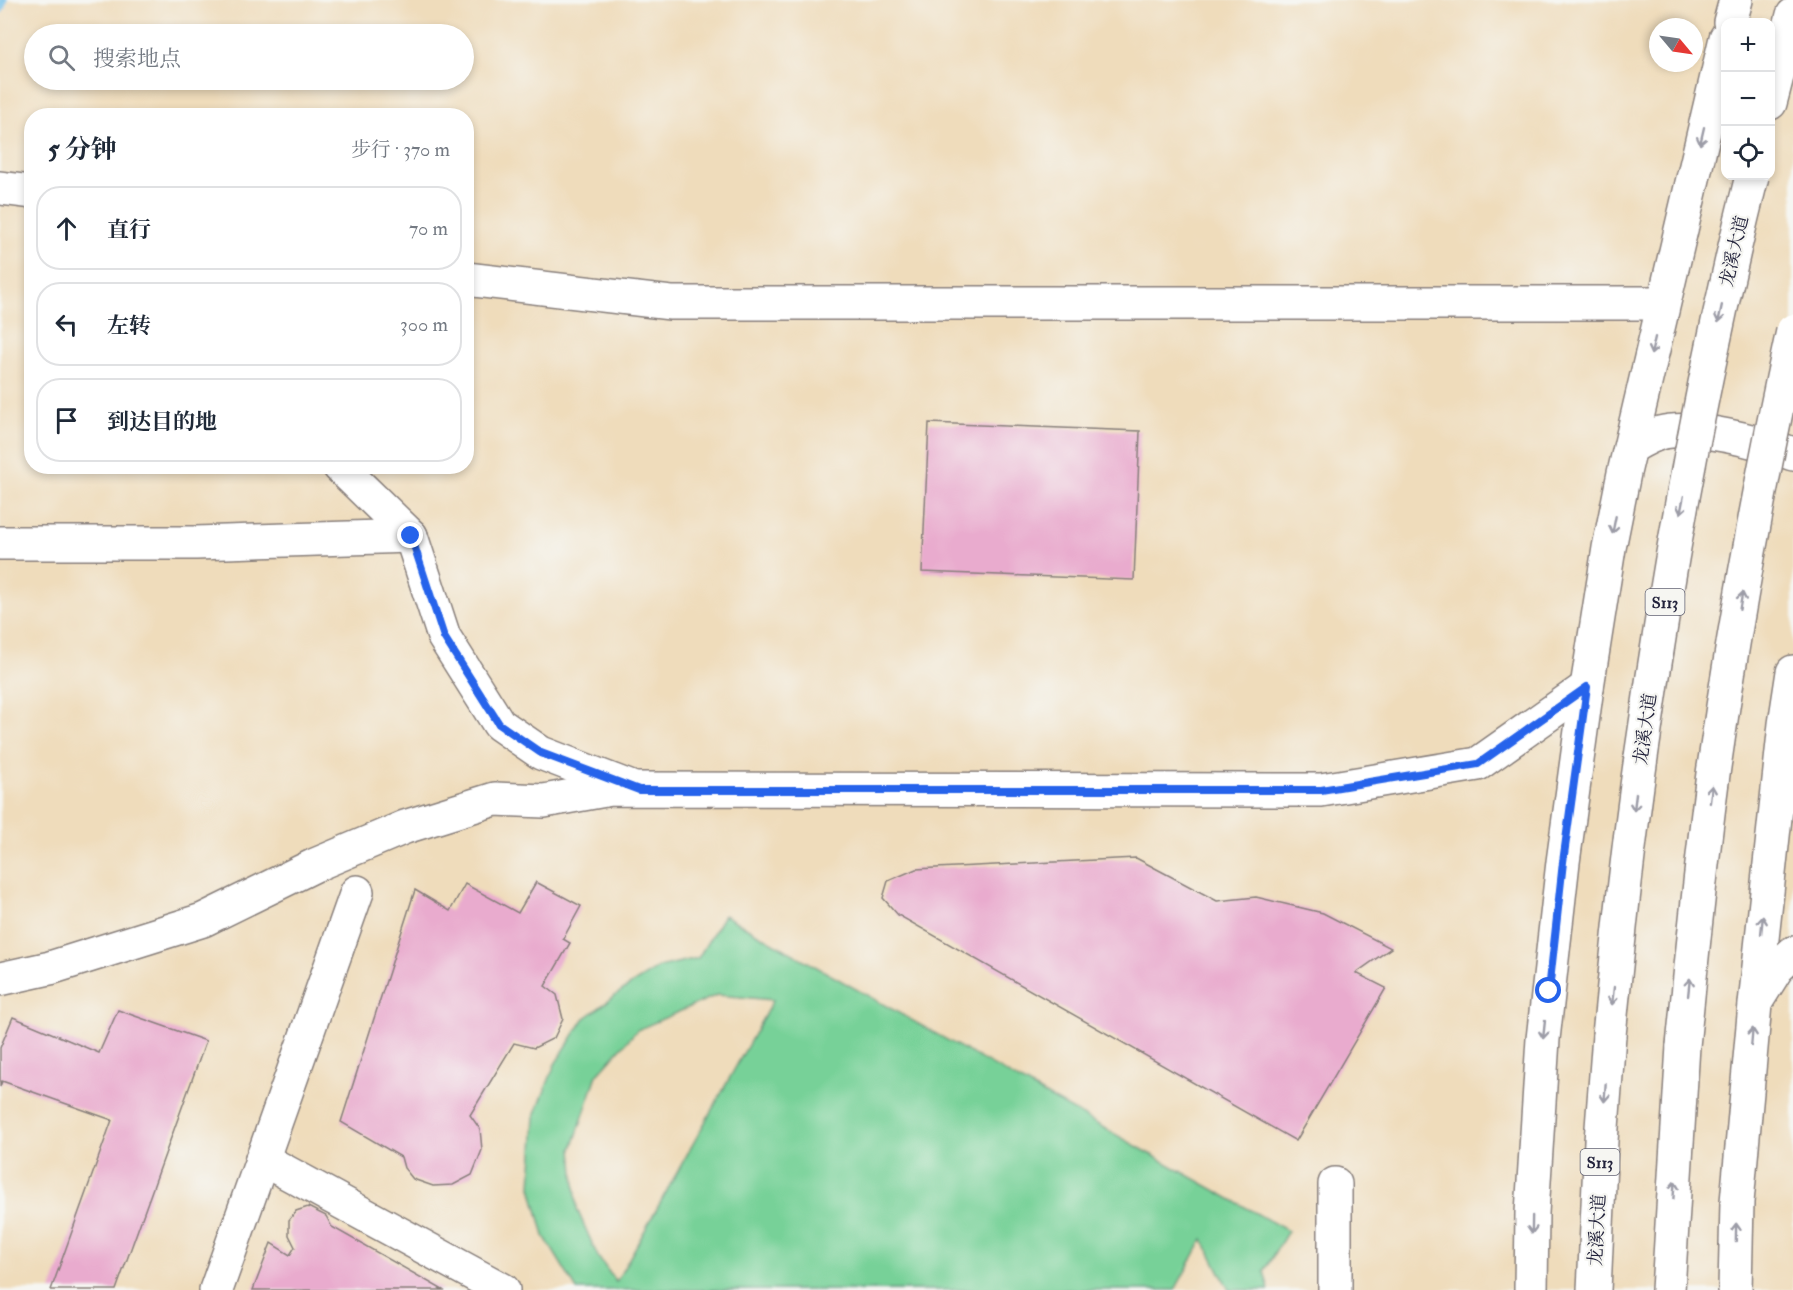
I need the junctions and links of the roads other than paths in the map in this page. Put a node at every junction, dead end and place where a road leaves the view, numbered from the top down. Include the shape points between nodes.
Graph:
1 (1736, 0) edge
2 (1793, 15) edge
3 (1731, 18) edge
4 (1721, 55) edge
5 (1775, 84) edge
6 (1751, 180) edge
7 (0, 188) edge
8 (24, 191) edge
9 (474, 280) edge
10 (1663, 303) junction
11 (1793, 331) edge
12 (1631, 447) junction
13 (1793, 454) edge
14 (347, 474) edge
15 (411, 536) junction
16 (0, 543) edge
17 (1793, 672) edge
18 (1587, 687) junction
19 (1789, 730) edge
20 (639, 790) junction
21 (357, 892) dead end
22 (1793, 953) edge
23 (0, 979) edge
24 (1755, 1004) junction
25 (262, 1159) junction
26 (1335, 1184) dead end
27 (485, 1286) edge
28 (216, 1290) edge
29 (1335, 1290) edge
30 (1531, 1290) edge
31 (1594, 1290) edge
32 (1668, 1290) edge
33 (1735, 1290) edge

1 - 3 street
2 - 5 street
4 -> 10 street
6 -> 31 street, 龙溪大道 / S113, bridge via 1703,395 1644,738 1609,1035
7 - 8 street
9 - 10 street via 671,303
10 -> 12 street
32 -> 11 street, bridge via 1683,1046 1717,751
12 - 13 street via 1661,433 1698,432
12 -> 18 street via 1609,548
14 - 15 street
15 - 16 street via 196,543
15 - 20 street via 444,637 499,724 541,753
17 - 19 street
18 - 20 street via 1478,764 1321,790
18 -> 30 street via 1543,1039
24 -> 19 street
20 - 23 street via 611,789 544,801 495,799 405,826 203,920 50,968
21 - 25 street
22 - 24 street via 1777,968
33 -> 24 street via 1737,1202
25 - 27 street
25 - 28 street
26 - 29 street

